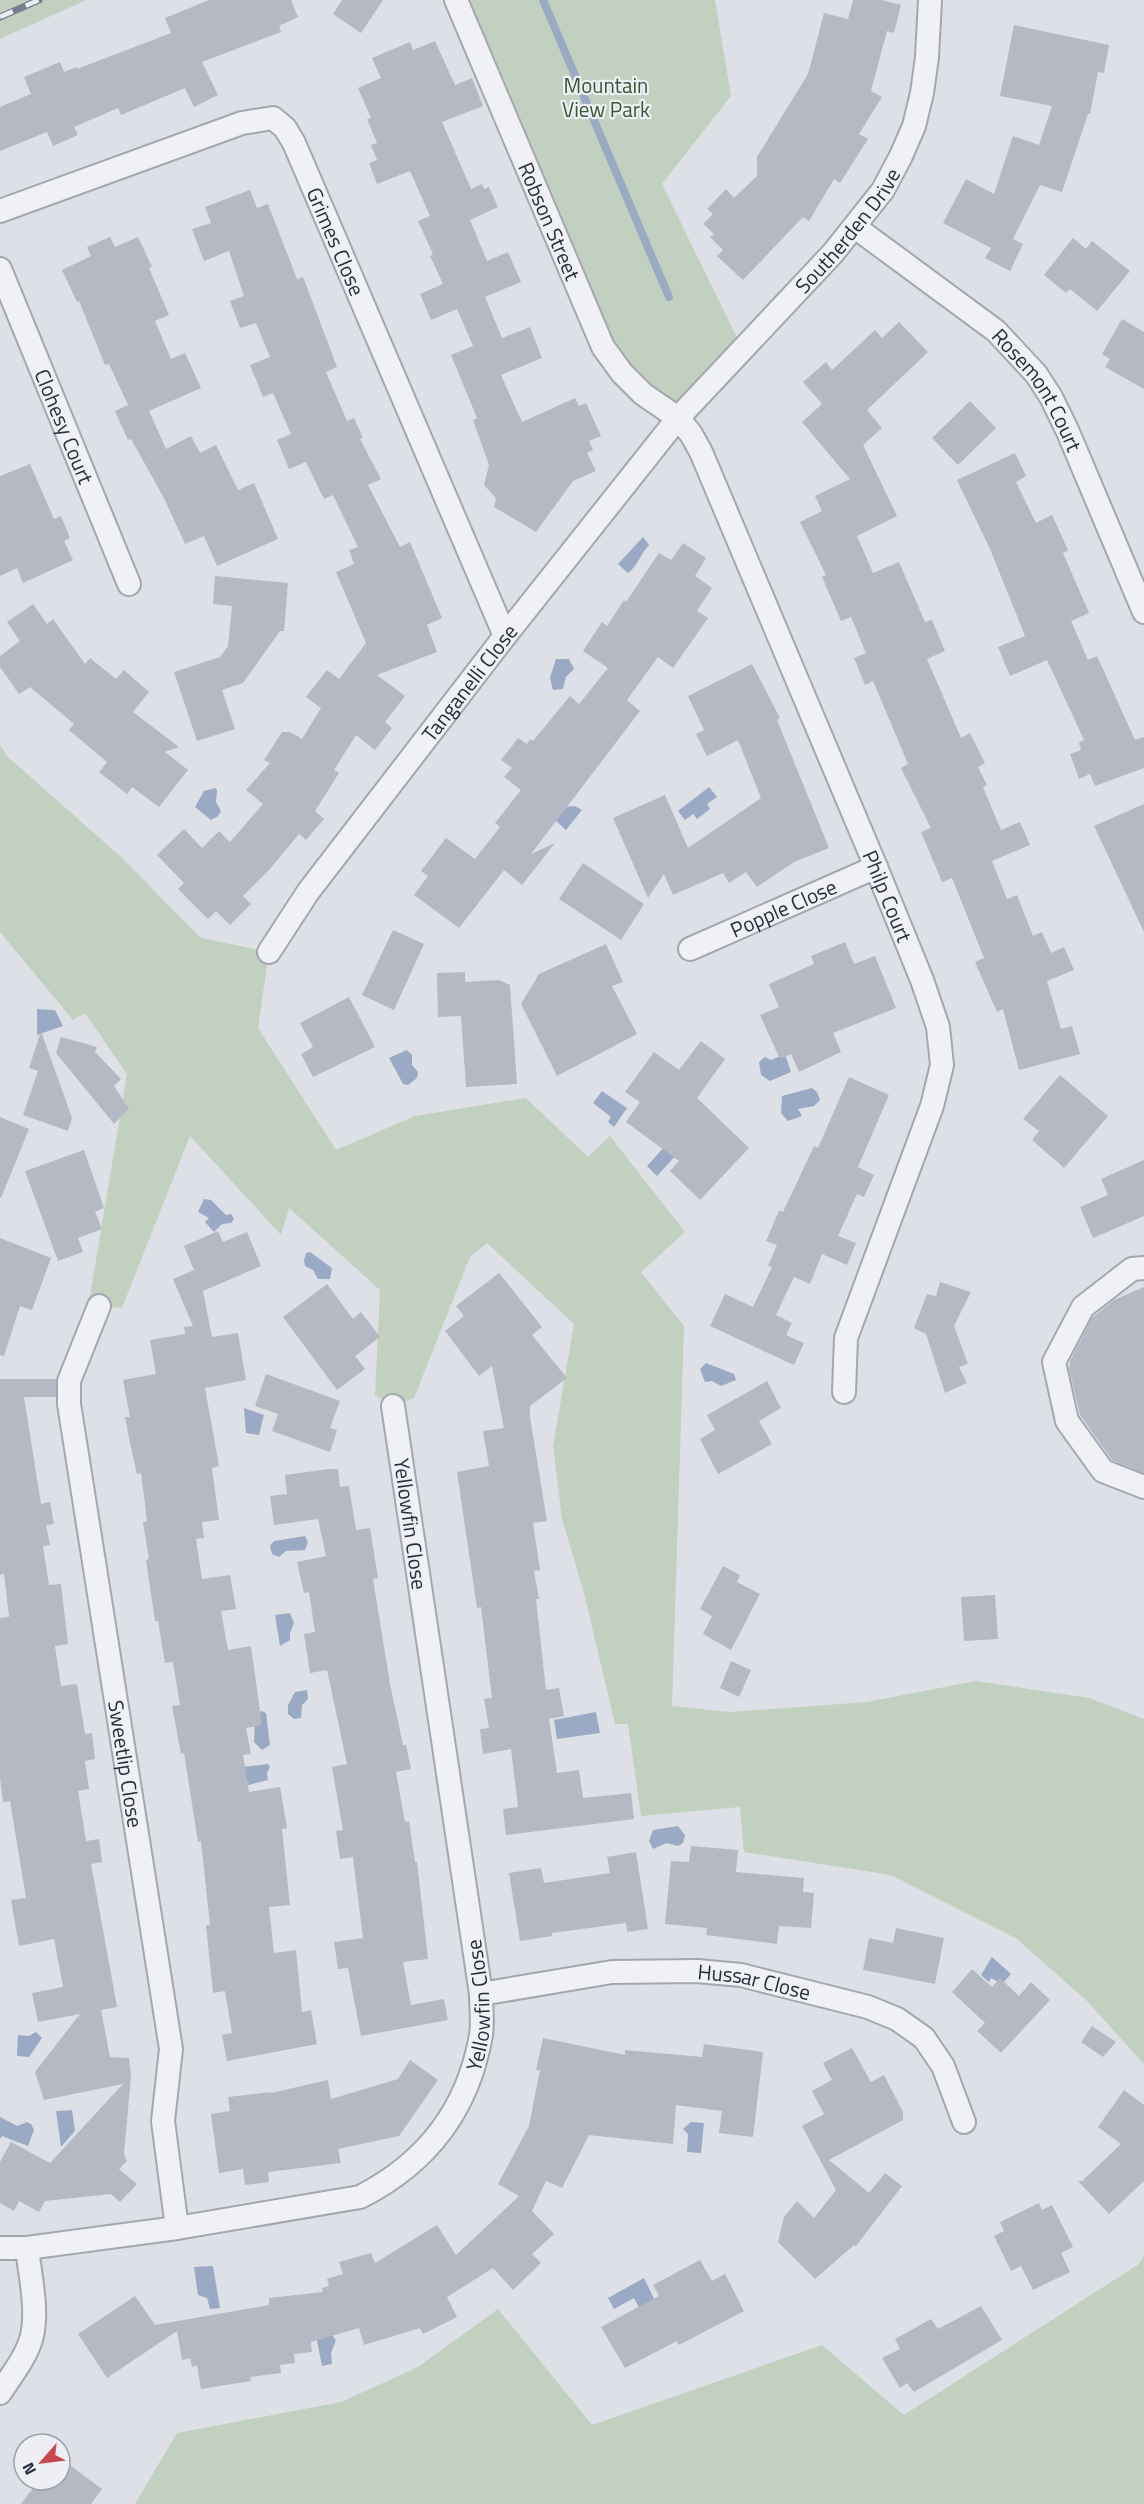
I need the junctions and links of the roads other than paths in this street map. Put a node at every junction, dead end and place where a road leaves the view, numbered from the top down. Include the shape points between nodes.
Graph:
1 (456, 0) edge
2 (930, 0) edge
3 (0, 211) edge
4 (855, 227) junction
5 (0, 269) edge
6 (678, 418) junction
7 (129, 584) dead end
8 (1144, 612) edge
9 (505, 636) junction
10 (876, 867) junction
11 (690, 949) dead end
12 (269, 952) dead end
13 (1144, 1268) edge
14 (99, 1306) dead end
15 (844, 1392) dead end
16 (393, 1406) dead end
17 (1144, 1487) edge
18 (481, 1994) junction
19 (964, 2122) dead end
20 (177, 2228) junction
21 (0, 2248) edge
22 (27, 2248) junction
23 (0, 2393) edge

1 - 6 street, Robson Street via 603,346 622,373
2 - 4 street, Southerden Drive via 927,57 914,126 883,190
3 - 9 street, Grimes Close via 242,123 273,118 285,128
4 - 6 street, Southerden Drive
4 - 8 street, Rosemont Court via 996,331 1036,374 1068,432
5 - 7 street, Clohesy Court
6 - 9 street, Tanganelli Close
6 - 10 street, Philp Court via 700,452
9 - 12 street, Tanganelli Close via 308,892
10 - 11 street, Popple Close
10 - 15 street, Philp Court via 938,1027 942,1065 932,1106 846,1338
13 - 17 street via 1132,1269 1083,1307 1054,1362 1066,1421 1103,1471
14 - 20 street, Sweetlip Close via 69,1381 69,1404 171,2049 163,2121
16 - 18 street, Yellowfin Close
18 - 19 street, Hussar Close via 612,1972 697,1971 741,1975 868,2007 897,2019 924,2038 943,2066
18 - 20 street, Yellowfin Close via 481,2033 458,2107 415,2162 387,2184 360,2197
20 - 22 street, Yellowfin Close
21 - 22 street, Yellowfin Close
22 - 23 street via 32,2336

